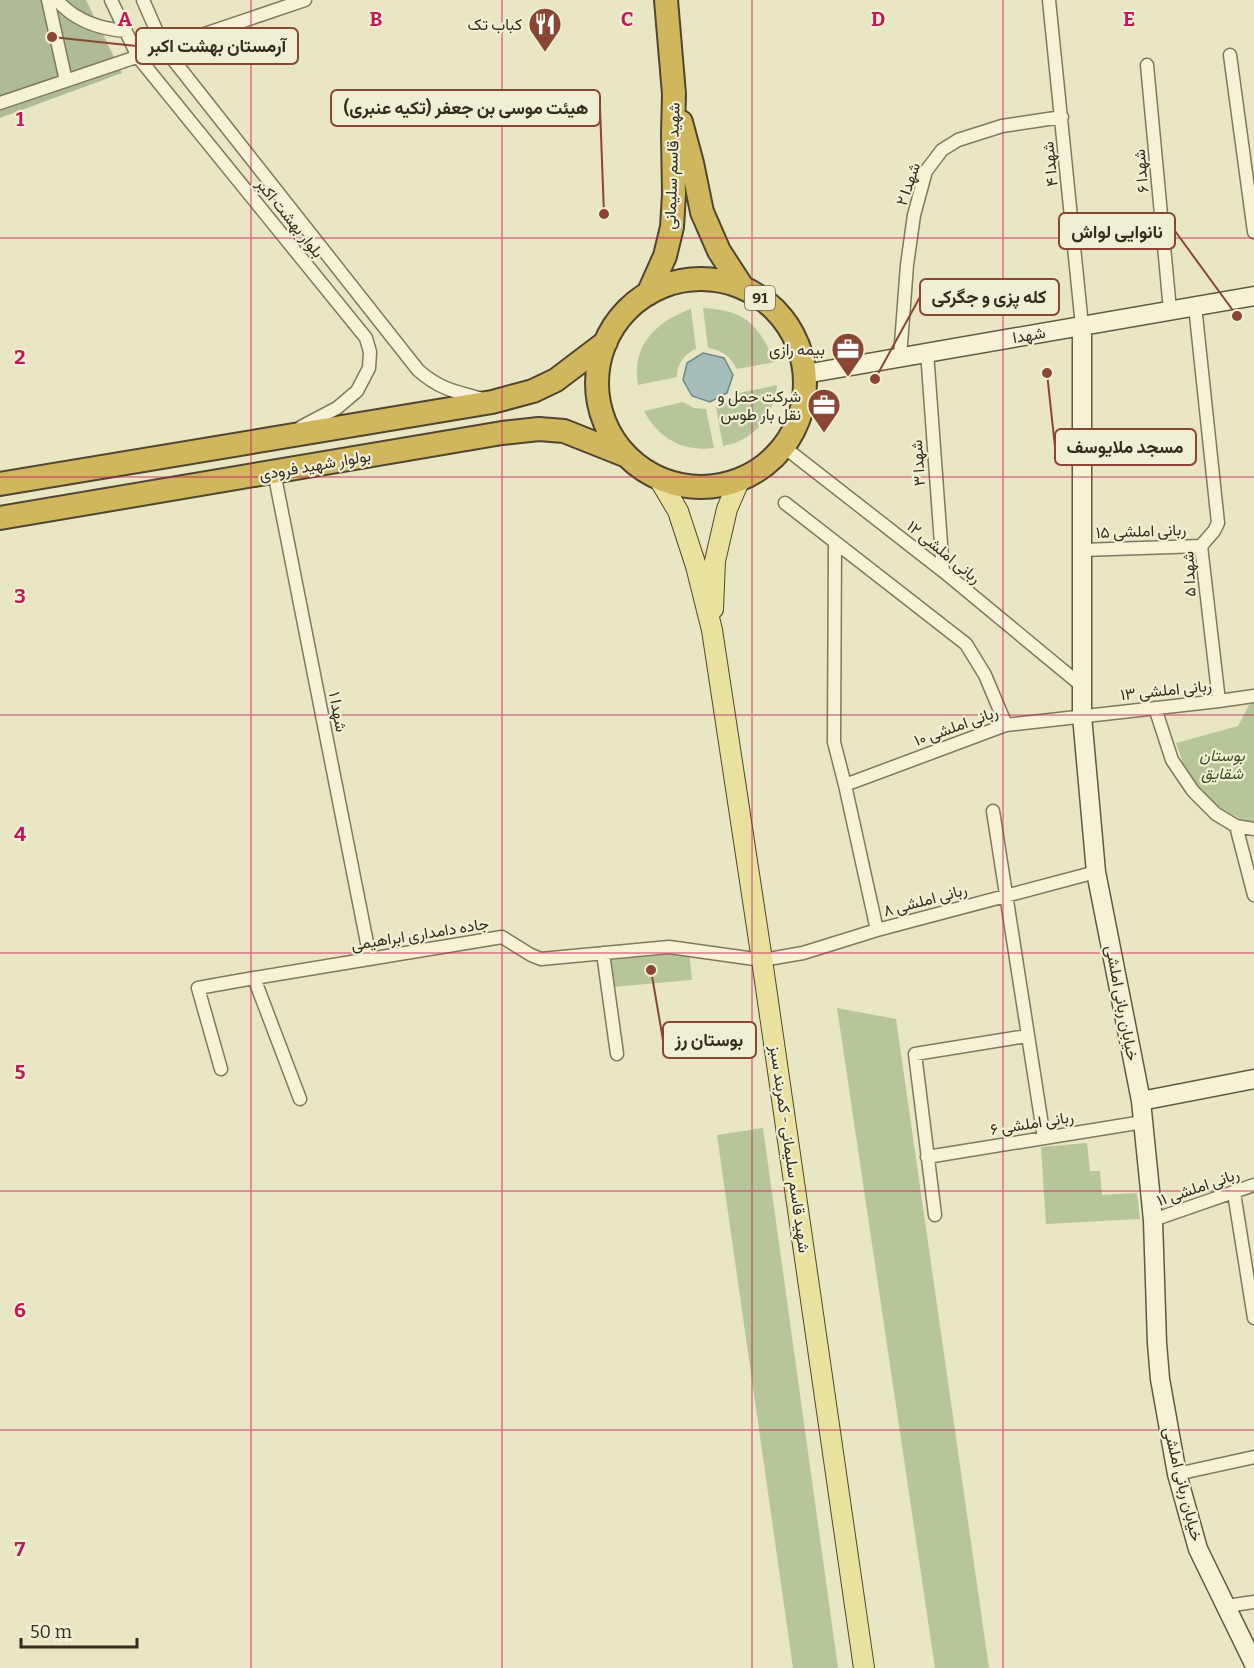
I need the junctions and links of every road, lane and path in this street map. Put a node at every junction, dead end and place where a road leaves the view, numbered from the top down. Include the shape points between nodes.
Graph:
1 (48, 0) edge
2 (57, 0) edge
3 (111, 0) edge
4 (143, 0) edge
5 (305, 0) edge
6 (666, 0) edge
7 (1049, 0) edge
8 (126, 31) junction
9 (164, 48) junction
10 (1230, 55) dead end
11 (138, 57) junction
12 (1147, 65) dead end
13 (66, 81) junction
14 (674, 94) junction
15 (0, 103) edge
16 (1062, 117) junction
17 (1248, 152) edge
18 (1254, 232) edge
19 (743, 288) junction
20 (648, 294) junction
21 (1254, 296) edge
22 (1195, 306) junction
23 (1170, 310) junction
24 (1082, 326) junction
25 (606, 342) junction
26 (927, 352) junction
27 (900, 357) junction
28 (805, 374) junction
29 (492, 402) junction
30 (284, 436) junction
31 (784, 447) junction
32 (627, 456) junction
33 (274, 472) junction
34 (659, 479) junction
35 (739, 481) junction
36 (0, 484) edge
37 (784, 502) dead end
38 (0, 518) edge
39 (835, 542) junction
40 (1201, 546) junction
41 (1082, 550) junction
42 (943, 571) junction
43 (712, 630) junction
44 (1082, 686) junction
45 (1254, 696) edge
46 (1219, 701) junction
47 (1155, 708) junction
48 (1082, 716) junction
49 (1006, 725) junction
50 (845, 784) junction
51 (993, 812) dead end
52 (1236, 826) junction
53 (1254, 829) edge
54 (1096, 872) junction
55 (1006, 895) junction
56 (1254, 895) edge
57 (878, 930) junction
58 (603, 953) junction
59 (370, 958) junction
60 (762, 960) junction
61 (254, 978) junction
62 (1027, 1036) junction
63 (617, 1053) dead end
64 (221, 1069) dead end
65 (1254, 1079) edge
66 (300, 1100) dead end
67 (1141, 1101) junction
68 (1143, 1122) junction
69 (1044, 1138) junction
70 (927, 1157) junction
71 (1254, 1185) edge
72 (1234, 1193) junction
73 (935, 1215) dead end
74 (1153, 1220) junction
75 (1254, 1318) edge
76 (1254, 1457) edge
77 (1177, 1474) junction
78 (1254, 1602) edge
79 (1227, 1606) junction
80 (1254, 1664) edge
81 (864, 1668) edge

1 - 13 street
2 - 8 street via 81,19 108,30
3 - 8 street, بلوار بهشت اکبر
4 - 9 street, بلوار بهشت اکبر
5 - 9 street
6 - 14 highway, 91
7 - 16 street, شهدا ۴
8 - 11 street, بلوار بهشت اکبر
9 - 11 street
9 - 29 street, بلوار بهشت اکبر via 418,370 443,388
10 - 17 street
11 - 13 street
11 - 30 street, بلوار بهشت اکبر via 366,338 369,368 357,391 337,408
12 - 23 street, شهدا ۶
13 - 15 street
14 - 19 highway, شهید قاسم سلیمانی / 91 via 702,212 719,251
14 - 20 highway, شهید قاسم سلیمانی / 91 via 672,227 665,256
16 - 24 street, شهدا ۴
16 - 27 street, شهدا ۲ via 1002,126 958,140 942,150 926,171 914,215 907,265
17 - 18 street
19 - 20 highway, 91 via 720,280 695,279
19 - 28 highway, 91 via 767,302 786,322 799,347
20 - 25 highway, 91 via 623,315
21 - 22 street, شهدا
22 - 23 street, شهدا
22 - 40 street, شهدا ۵ via 1218,523
23 - 24 street, شهدا
24 - 26 street, شهدا
24 - 41 street, خیابان ربانی املشی
25 - 29 highway, بولوار شهید فرودی / 91 via 556,380
25 - 32 highway, 91 via 598,372 599,402 609,431
26 - 27 street, شهدا
26 - 42 street, شهدا ۳
27 - 28 street, شهدا
28 - 31 highway, 91 via 804,400
29 - 30 highway, بولوار شهید فرودی / 91
30 - 36 highway, بولوار شهید فرودی / 91
31 - 35 highway, 91 via 764,467
31 - 42 street, ربانی املشی ۱۲
32 - 33 highway, بولوار شهید فرودی / 91 via 564,430 539,429
32 - 34 highway, 91
33 - 38 highway, بولوار شهید فرودی / 91
33 - 59 street, شهدا ۱
34 - 35 highway, 91 via 685,487
34 - 43 main road via 678,512
35 - 43 main road via 727,509 715,561
37 - 39 street
39 - 49 street via 966,644 985,675
39 - 50 street via 834,742
40 - 41 street, ربانی املشی ۱۵
40 - 46 street, شهدا ۵
41 - 44 street, خیابان ربانی املشی
42 - 44 street, ربانی املشی ۱۲
43 - 60 main road, شهید قاسم سلیمانی - کمربند سبز
44 - 48 street, خیابان ربانی املشی
45 - 46 street, ربانی املشی ۱۳
46 - 47 street, ربانی املشی ۱۳
47 - 48 street, ربانی املشی ۱۳
47 - 52 street via 1172,760 1193,791 1216,814
48 - 49 street, ربانی املشی ۱۰
48 - 54 street, خیابان ربانی املشی
49 - 50 street, ربانی املشی ۱۰
50 - 57 street
51 - 55 street
52 - 53 street
52 - 56 street
54 - 55 street, ربانی املشی ۸
54 - 67 street, خیابان ربانی املشی
55 - 57 street, ربانی املشی ۸
55 - 62 street
57 - 60 street, ربانی املشی ۸ via 802,953
58 - 59 street, جاده دامداری ابراهیمی via 541,958 502,937
58 - 60 street, جاده دامداری ابراهیمی via 669,947
58 - 63 street
59 - 61 street, جاده دامداری ابراهیمی
60 - 81 main road, شهید قاسم سلیمانی - کمربند سبز
61 - 64 street, جاده دامداری ابراهیمی via 198,988
61 - 66 street
62 - 69 street
62 - 70 street via 915,1054
65 - 67 street
67 - 68 street, خیابان ربانی املشی
68 - 69 street, ربانی املشی ۶
68 - 74 street, خیابان ربانی املشی
69 - 70 street, ربانی املشی ۶
70 - 73 street
71 - 72 street, ربانی املشی ۱۱
72 - 74 street, ربانی املشی ۱۱
72 - 75 street
74 - 77 street, خیابان ربانی املشی via 1160,1379
76 - 77 street
77 - 79 street, خیابان ربانی املشی via 1198,1549
78 - 79 street
79 - 80 street, خیابان ربانی املشی

